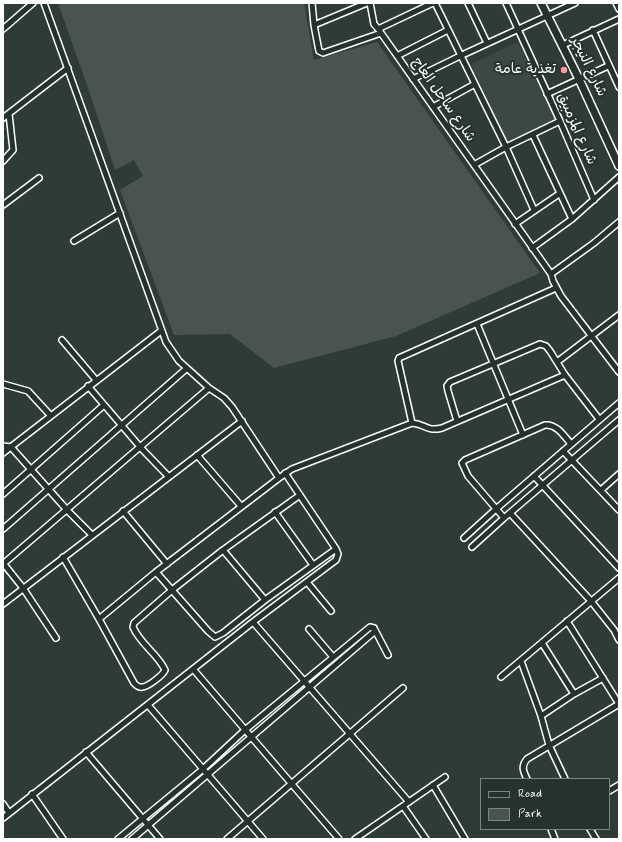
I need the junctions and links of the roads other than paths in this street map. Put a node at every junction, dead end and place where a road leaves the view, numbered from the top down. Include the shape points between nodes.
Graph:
1 (33, 3) edge
2 (44, 3) edge
3 (312, 3) edge
4 (369, 3) edge
5 (434, 3) edge
6 (468, 3) edge
7 (506, 3) edge
8 (541, 3) edge
9 (575, 3) edge
10 (616, 3) edge
11 (619, 9) edge
12 (547, 16) junction
13 (619, 19) edge
14 (314, 25) junction
15 (3, 29) edge
16 (518, 29) junction
17 (448, 30) junction
18 (593, 30) junction
19 (380, 31) junction
20 (487, 43) junction
21 (563, 45) junction
22 (397, 56) junction
23 (460, 56) junction
24 (608, 66) junction
25 (68, 68) junction
26 (413, 79) junction
27 (579, 79) junction
28 (475, 84) junction
29 (619, 87) edge
30 (547, 94) junction
31 (433, 107) junction
32 (9, 114) junction
33 (3, 118) edge
34 (560, 121) junction
35 (533, 135) junction
36 (506, 147) junction
37 (3, 161) edge
38 (474, 165) junction
39 (619, 166) edge
40 (619, 177) edge
41 (39, 178) dead end
42 (559, 194) junction
43 (594, 200) junction
44 (3, 205) edge
45 (534, 210) junction
46 (120, 213) junction
47 (572, 219) junction
48 (619, 222) edge
49 (515, 224) junction
50 (74, 241) dead end
51 (532, 248) junction
52 (551, 274) junction
53 (556, 288) junction
54 (619, 315) edge
55 (477, 324) junction
56 (161, 331) junction
57 (592, 335) junction
58 (62, 340) dead end
59 (558, 362) junction
60 (494, 364) junction
61 (186, 369) junction
62 (619, 372) edge
63 (565, 375) junction
64 (96, 380) junction
65 (3, 384) edge
66 (88, 386) junction
67 (209, 388) junction
68 (509, 400) junction
69 (619, 402) edge
70 (104, 405) junction
71 (51, 416) junction
72 (600, 419) junction
73 (619, 420) edge
74 (242, 421) junction
75 (457, 421) junction
76 (412, 423) junction
77 (122, 426) junction
78 (523, 435) junction
79 (571, 444) junction
80 (3, 446) edge
81 (11, 447) junction
82 (141, 448) junction
83 (563, 451) junction
84 (3, 453) edge
85 (197, 455) junction
86 (573, 460) junction
87 (31, 469) junction
88 (285, 473) junction
89 (619, 474) edge
90 (534, 476) junction
91 (169, 477) junction
92 (279, 478) junction
93 (543, 485) junction
94 (49, 489) junction
95 (601, 490) junction
96 (3, 494) edge
97 (300, 495) junction
98 (242, 506) junction
99 (496, 509) junction
100 (67, 510) junction
101 (619, 510) edge
102 (123, 511) junction
103 (275, 512) junction
104 (510, 513) junction
105 (504, 518) junction
106 (3, 529) edge
107 (92, 535) junction
108 (464, 538) dead end
109 (472, 547) dead end
110 (336, 549) junction
111 (223, 550) junction
112 (63, 557) junction
113 (3, 564) edge
114 (167, 564) junction
115 (313, 565) junction
116 (619, 568) edge
117 (156, 572) junction
118 (619, 578) edge
119 (307, 582) junction
120 (23, 588) junction
121 (172, 590) junction
122 (265, 600) junction
123 (591, 601) junction
124 (3, 604) edge
125 (331, 611) dead end
126 (99, 619) junction
127 (253, 622) junction
128 (567, 622) junction
129 (619, 626) edge
130 (309, 629) dead end
131 (375, 630) junction
132 (614, 630) junction
133 (56, 638) dead end
134 (619, 640) edge
135 (542, 643) junction
136 (388, 655) dead end
137 (333, 657) junction
138 (520, 661) junction
139 (192, 669) junction
140 (501, 677) dead end
141 (603, 678) junction
142 (304, 680) junction
143 (310, 687) junction
144 (404, 688) dead end
145 (574, 694) junction
146 (619, 704) edge
147 (148, 705) junction
148 (541, 716) junction
149 (245, 730) junction
150 (350, 734) junction
151 (251, 737) junction
152 (549, 745) junction
153 (86, 752) junction
154 (203, 769) junction
155 (208, 775) junction
156 (445, 777) dead end
157 (527, 778) edge
158 (565, 778) edge
159 (292, 784) junction
160 (433, 785) junction
161 (619, 785) edge
162 (610, 790) edge
163 (32, 794) junction
164 (409, 802) junction
165 (3, 804) edge
166 (403, 806) junction
167 (9, 813) junction
168 (3, 818) edge
169 (143, 819) junction
170 (248, 821) junction
171 (149, 826) junction
172 (591, 830) edge
173 (63, 839) edge
174 (118, 839) edge
175 (132, 839) edge
176 (160, 839) edge
177 (227, 839) edge
178 (263, 839) edge
179 (339, 839) edge
180 (355, 839) edge
181 (426, 839) edge
182 (465, 839) edge
183 (596, 839) edge

1 - 15 street
2 - 25 street
3 - 14 street
4 - 14 street
4 - 19 street, شارع ساحل العاج via 374,24
5 - 17 street
5 - 19 street
6 - 20 street
7 - 16 street, شارع المزمبيق
8 - 12 street, شارع النيجر
9 - 12 street
10 - 11 street
12 - 16 street
12 - 21 street, شارع النيجر
13 - 18 street
14 - 19 street via 319,51 323,53
16 - 20 street
16 - 30 street, شارع المزمبيق
17 - 22 street
17 - 23 street
18 - 21 street
18 - 24 street
19 - 22 street, شارع ساحل العاج
20 - 23 street
21 - 27 street, شارع النيجر
22 - 26 street, شارع ساحل العاج
23 - 26 street
23 - 28 street
24 - 27 street
24 - 29 street
25 - 32 street
25 - 46 street
26 - 31 street, شارع ساحل العاج
27 - 30 street
27 - 39 street, شارع النيجر
28 - 31 street
28 - 36 street
30 - 34 street, شارع المزمبيق
31 - 38 street, شارع ساحل العاج
32 - 33 street
32 - 37 street via 13,150
34 - 35 street
34 - 43 street, شارع المزمبيق
35 - 36 street
35 - 42 street
36 - 38 street
36 - 45 street
38 - 49 street, شارع ساحل العاج
40 - 43 street
41 - 44 street
42 - 45 street
42 - 47 street
43 - 47 street
45 - 49 street
46 - 50 street
46 - 56 street
47 - 51 street
48 - 52 street
49 - 51 street, شارع ساحل العاج
51 - 52 street, شارع ساحل العاج
52 - 53 street, شارع ساحل العاج
53 - 55 street
53 - 57 street, شارع ساحل العاج
54 - 57 street
55 - 60 street
55 - 76 street via 399,359
56 - 61 street via 172,352
56 - 64 street
57 - 59 street
57 - 62 street, شارع ساحل العاج
58 - 64 street
59 - 60 street via 546,346 540,344
59 - 63 street
60 - 68 street
60 - 75 street via 448,384
61 - 67 street
61 - 77 street
63 - 68 street
63 - 72 street
64 - 66 street
65 - 71 street via 28,391
66 - 70 street
66 - 71 street
67 - 74 street via 228,402
67 - 82 street
68 - 75 street
68 - 78 street
69 - 72 street
70 - 77 street
70 - 87 street
71 - 81 street
72 - 79 street
73 - 86 street
74 - 85 street
74 - 92 street
75 - 76 street via 432,430 419,423
76 - 88 street
77 - 82 street
77 - 94 street
78 - 79 street via 545,425 552,425
78 - 99 street via 468,458 462,463 468,476
79 - 83 street
80 - 81 street
81 - 84 street
81 - 87 street
82 - 91 street
82 - 100 street
83 - 86 street
83 - 90 street
85 - 91 street
85 - 98 street
86 - 93 street
86 - 95 street
87 - 94 street
87 - 96 street
88 - 92 street
88 - 97 street
89 - 95 street
90 - 93 street
90 - 99 street
91 - 102 street
92 - 98 street
93 - 104 street
93 - 116 street
94 - 100 street
94 - 106 street
95 - 101 street
97 - 103 street
97 - 110 street
98 - 114 street
99 - 105 street
99 - 108 street
100 - 107 street
100 - 113 street
102 - 107 street
102 - 114 street
103 - 111 street
103 - 115 street
104 - 105 street
104 - 123 street
105 - 109 street
107 - 112 street
110 - 115 street
110 - 119 street via 336,560
111 - 121 street
111 - 122 street
112 - 120 street
112 - 126 street
113 - 120 street
114 - 117 street
115 - 122 street
117 - 121 street
117 - 126 street
118 - 123 street
119 - 125 street
119 - 127 street
120 - 124 street
120 - 133 street
121 - 122 street via 215,637
121 - 126 street via 133,626 136,634 165,670 146,686 138,687 134,683
123 - 128 street
123 - 132 street
127 - 139 street
127 - 142 street
128 - 135 street
128 - 141 street
129 - 132 street
130 - 137 street
131 - 136 street
131 - 137 street via 370,627
131 - 143 street
132 - 134 street
135 - 138 street
135 - 145 street
137 - 142 street
138 - 140 street
138 - 148 street
139 - 147 street
139 - 149 street
141 - 145 street
141 - 146 street
142 - 143 street
142 - 149 street
143 - 150 street
143 - 151 street
144 - 150 street
145 - 148 street
146 - 152 street
147 - 153 street
147 - 154 street
148 - 152 street
149 - 151 street
149 - 154 street
150 - 159 street
150 - 164 street
151 - 155 street
151 - 159 street
152 - 157 street via 524,763
152 - 158 street
153 - 163 street
153 - 169 street
154 - 155 street
154 - 169 street
155 - 170 street
155 - 171 street
156 - 160 street
159 - 170 street
159 - 179 street
160 - 164 street
160 - 182 street
161 - 162 street
163 - 167 street
163 - 173 street
164 - 166 street
165 - 167 street
166 - 180 street
166 - 181 street
167 - 168 street
169 - 171 street
169 - 174 street
170 - 177 street
170 - 178 street
171 - 175 street
171 - 176 street
172 - 183 street

